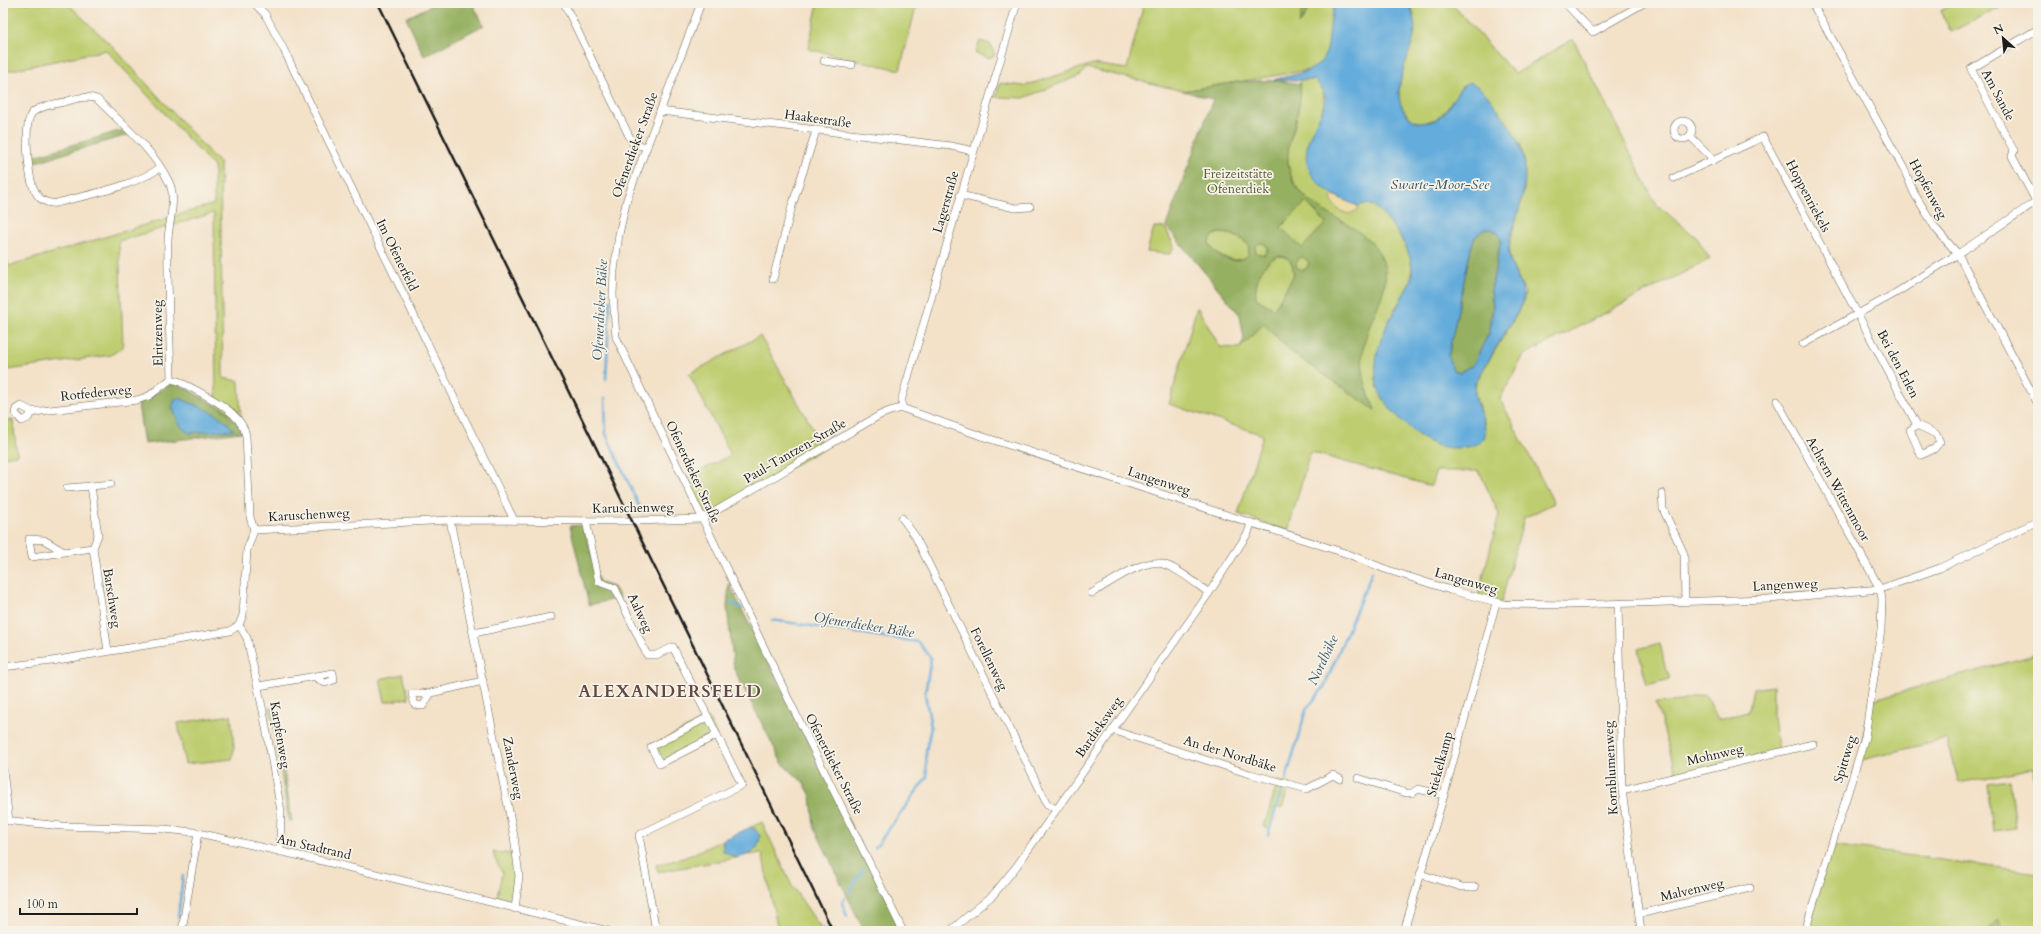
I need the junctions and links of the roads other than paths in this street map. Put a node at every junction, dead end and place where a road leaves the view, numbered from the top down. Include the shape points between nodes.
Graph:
1 (254, 3) edge
2 (262, 3) edge
3 (564, 3) edge
4 (702, 3) edge
5 (1017, 3) edge
6 (1565, 3) edge
7 (1644, 3) edge
8 (1812, 3) edge
9 (265, 14) junction
10 (2038, 29) edge
11 (824, 62) dead end
12 (852, 65) dead end
13 (660, 111) junction
14 (816, 131) junction
15 (1690, 136) dead end
16 (647, 147) junction
17 (973, 151) junction
18 (1714, 160) junction
19 (160, 168) junction
20 (1674, 178) dead end
21 (960, 195) junction
22 (2037, 201) edge
23 (1030, 207) dead end
24 (1958, 254) junction
25 (773, 279) dead end
26 (1857, 314) junction
27 (1803, 344) dead end
28 (171, 379) junction
29 (1776, 402) dead end
30 (2038, 404) edge
31 (902, 408) junction
32 (41, 411) dead end
33 (1917, 425) junction
34 (111, 484) dead end
35 (91, 486) junction
36 (67, 488) dead end
37 (1662, 493) dead end
38 (902, 518) dead end
39 (702, 519) junction
40 (450, 520) junction
41 (514, 520) junction
42 (586, 521) junction
43 (2038, 521) edge
44 (1251, 523) junction
45 (254, 530) junction
46 (92, 548) junction
47 (64, 552) junction
48 (1880, 589) junction
49 (1092, 593) dead end
50 (1209, 593) junction
51 (1684, 601) junction
52 (1496, 603) junction
53 (1618, 603) junction
54 (551, 617) dead end
55 (239, 625) junction
56 (474, 633) junction
57 (108, 651) junction
58 (3, 667) edge
59 (315, 677) dead end
60 (483, 681) junction
61 (258, 686) junction
62 (431, 693) dead end
63 (708, 717) junction
64 (1112, 730) junction
65 (717, 735) junction
66 (1813, 744) dead end
67 (3, 770) edge
68 (1358, 778) dead end
69 (1340, 779) dead end
70 (1622, 790) junction
71 (1444, 796) junction
72 (1056, 810) junction
73 (6, 820) edge
74 (198, 833) junction
75 (280, 852) junction
76 (1420, 874) junction
77 (1475, 887) dead end
78 (1750, 888) dead end
79 (515, 909) junction
80 (1639, 914) junction
81 (586, 929) edge
82 (182, 931) edge
83 (608, 931) edge
84 (656, 931) edge
85 (903, 931) edge
86 (950, 931) edge
87 (1404, 931) edge
88 (1641, 931) edge
89 (1805, 931) edge

1 - 9 street, Im Ofenerfeld
2 - 9 street
3 - 16 street via 634,144
4 - 13 street, Ofenerdieker Straße
5 - 17 street, Lagerstraße
6 - 7 street via 1593,32
8 - 24 street, Hopfenweg via 1904,169 1914,193 1936,229
9 - 41 street, Im Ofenerfeld
10 - 22 street, Am Sande via 1971,69 2014,151 2012,156
11 - 12 street
13 - 14 street, Haakestraße
13 - 16 street, Ofenerdieker Straße
14 - 17 street, Haakestraße via 951,146
14 - 25 street via 792,206
15 - 18 street
16 - 39 street, Ofenerdieker Straße via 627,199 619,234 613,295 616,337
17 - 21 street, Lagerstraße
18 - 20 street, Hoppenriekels
18 - 26 street, Hoppenriekels via 1763,137
19 - 19 street, Elritzenweg via 152,156 97,99 84,97 45,107 33,113 28,121 28,155 32,186 41,199 49,204 125,184 148,176
19 - 28 street, Elritzenweg via 169,182 172,196 168,238
21 - 23 street via 1015,208
21 - 31 street, Lagerstraße via 907,378
22 - 24 street
24 - 26 street
24 - 30 street, Hopfenweg
26 - 27 street
26 - 33 street, Bei den Erlen
28 - 32 street, Rotfederweg via 144,399
28 - 45 street, Elritzenweg via 228,410 243,424 246,436 250,516
29 - 48 street, Achtern Wittenmoor
31 - 39 street, Paul-Tantzen-Straße via 880,415
31 - 44 street, Langenweg
33 - 33 street via 1936,434 1940,442 1934,449 1921,455 1910,430
34 - 35 street
35 - 36 street
35 - 46 street, Barschweg via 98,535
37 - 51 street via 1663,509 1684,554
38 - 72 street, Forellenweg via 918,543 1047,804
39 - 42 street, Karuschenweg
39 - 85 street, Ofenerdieker Straße
40 - 41 street, Karuschenweg
40 - 45 street, Karuschenweg
40 - 56 street, Zanderweg
41 - 42 street, Karuschenweg
42 - 63 street, Aalweg via 599,582 615,588 646,655 656,655 674,647
43 - 48 street, Langenweg via 1940,568
44 - 50 street, Bardieksweg via 1248,533
44 - 52 street, Langenweg
45 - 55 street, Karuschenweg via 247,550 243,615
46 - 47 street
46 - 57 street, Barschweg
47 - 47 street via 44,540 29,539 32,557
48 - 51 street, Langenweg via 1801,597
48 - 89 street, Spittweg via 1881,630 1865,737
49 - 50 street via 1142,565 1158,563 1173,569
50 - 64 street, Bardieksweg
51 - 53 street, Langenweg
52 - 53 street, Langenweg
52 - 71 street, Stiekelkamp
53 - 70 street, Kornblumenweg
54 - 56 street
55 - 57 street via 230,631
55 - 61 street, Karpfenweg via 247,638
56 - 60 street, Zanderweg
57 - 58 street
59 - 61 street
60 - 62 street
60 - 79 street, Zanderweg via 516,848 519,876
61 - 75 street, Karpfenweg via 281,811
63 - 65 street
63 - 65 street via 651,747 660,764
64 - 69 street, An der Nordbäke via 1250,774 1308,789 1333,775
64 - 72 street, Bardieksweg
65 - 84 street via 742,785 640,835
66 - 70 street, Mohnweg
67 - 73 street
68 - 71 street via 1406,793 1418,789
70 - 80 street, Kornblumenweg
71 - 76 street, Stiekelkamp
72 - 86 street, Bardieksweg via 1016,867 992,895
73 - 74 street, Am Stadtrand
74 - 75 street, Am Stadtrand
74 - 82 street
75 - 79 street, Am Stadtrand
76 - 77 street via 1462,888
76 - 87 street, Stiekelkamp
78 - 80 street, Malvenweg
79 - 81 street, Am Stadtrand
80 - 88 street, Kornblumenweg
81 - 83 street, Am Stadtrand

